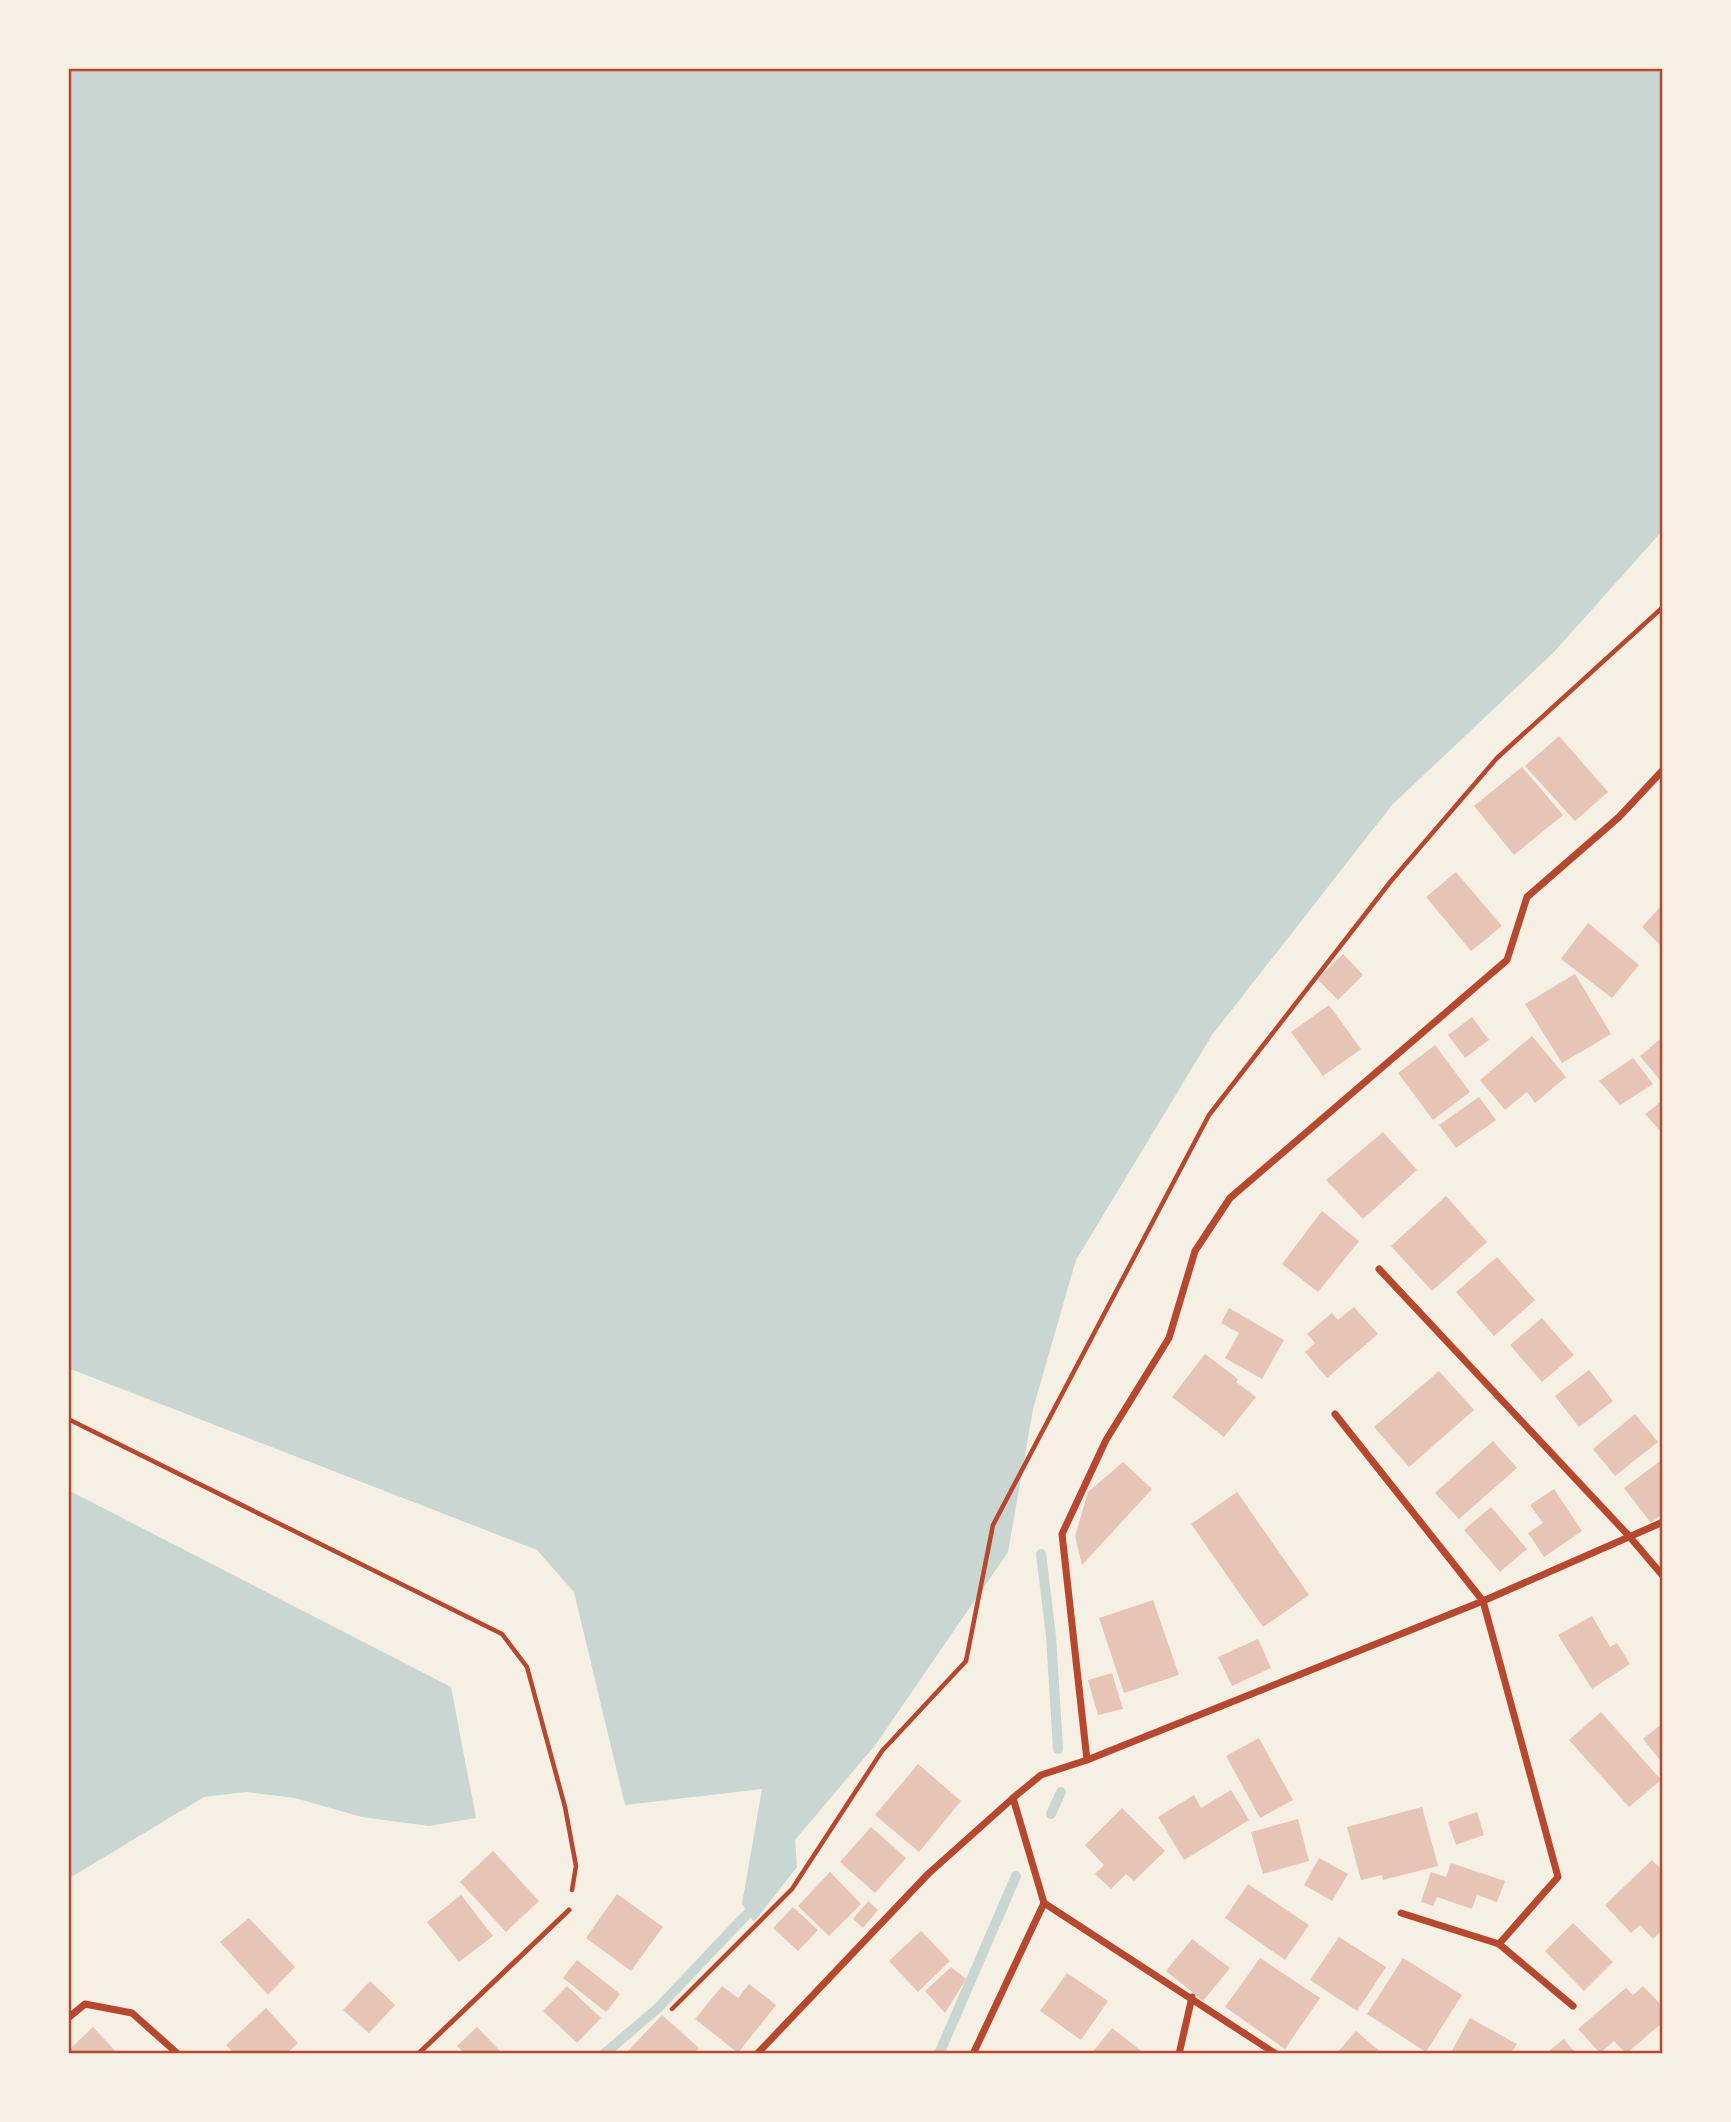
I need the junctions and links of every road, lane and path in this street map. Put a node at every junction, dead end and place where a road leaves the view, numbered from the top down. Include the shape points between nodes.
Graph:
1 (1663, 607) edge
2 (1663, 770) edge
3 (1379, 1269) dead end
4 (1335, 1414) dead end
5 (68, 1419) edge
6 (1663, 1522) edge
7 (1629, 1536) junction
8 (1663, 1576) edge
9 (1483, 1601) junction
10 (1087, 1760) junction
11 (1013, 1798) junction
12 (1044, 1903) junction
13 (569, 1910) joint
14 (1401, 1913) dead end
15 (1499, 1944) junction
16 (1192, 1997) junction
17 (1573, 2006) dead end
18 (672, 2009) dead end
19 (68, 2018) edge
20 (178, 2054) edge
21 (418, 2054) edge
22 (757, 2054) edge
23 (974, 2054) edge
24 (1179, 2054) edge
25 (1276, 2054) edge

1 - 18 path via 1497,758 1391,881 1209,1115 993,1525 966,1661 882,1751 792,1889
2 - 10 street via 1619,817 1527,897 1507,960 1230,1198 1195,1251 1169,1338 1106,1440 1062,1534
3 - 7 street
4 - 9 street
5 - 13 path via 502,1634 527,1667 565,1807 576,1866
6 - 7 street
7 - 8 street
7 - 9 street
9 - 10 street
9 - 15 street via 1558,1877
10 - 11 street via 1041,1775
11 - 12 street
11 - 22 street via 928,1874
12 - 16 street
12 - 23 street
13 - 21 lane
14 - 15 street
15 - 17 street
16 - 24 street
16 - 25 street
19 - 20 street via 85,2004 132,2013

